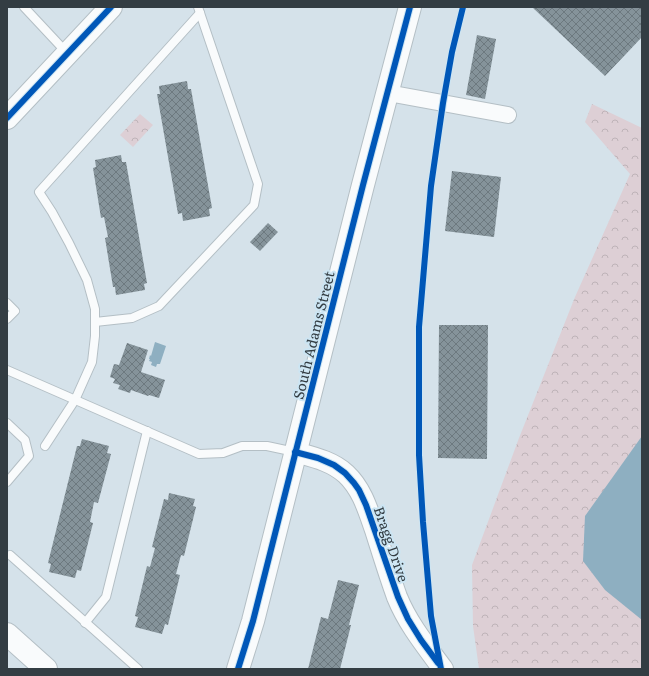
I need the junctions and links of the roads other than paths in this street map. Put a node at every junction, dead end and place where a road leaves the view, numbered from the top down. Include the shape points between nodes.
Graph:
1 (24, 7) edge
2 (111, 7) edge
3 (410, 7) edge
4 (199, 10) edge
5 (67, 54) junction
6 (388, 93) junction
7 (508, 115) dead end
8 (7, 118) edge
9 (7, 303) edge
10 (7, 319) edge
11 (95, 322) junction
12 (7, 370) edge
13 (75, 400) junction
14 (7, 423) edge
15 (147, 431) junction
16 (45, 446) dead end
17 (296, 452) junction
18 (7, 482) edge
19 (10, 556) dead end
20 (85, 623) junction
21 (7, 634) edge
22 (46, 669) edge
23 (138, 669) edge
24 (238, 669) edge
25 (443, 669) edge

1 - 5 lane
2 - 5 main road
3 - 6 main road, South Adams Street
4 - 11 lane via 39,192 66,236 87,280 95,309
4 - 11 lane via 258,184 254,205 159,306 132,318
5 - 8 main road
6 - 7 street
6 - 17 main road, South Adams Street
9 - 10 lane via 15,310
11 - 13 lane via 92,362
12 - 13 lane
13 - 15 lane
13 - 16 lane
14 - 18 lane via 25,440 29,456
15 - 17 lane via 199,454 223,453 242,446 267,446
15 - 20 lane via 106,597
17 - 24 main road, South Adams Street via 253,621
17 - 25 street, Bragg Drive via 334,465 345,473 359,490 408,619
19 - 20 lane
20 - 23 lane
21 - 22 main road

